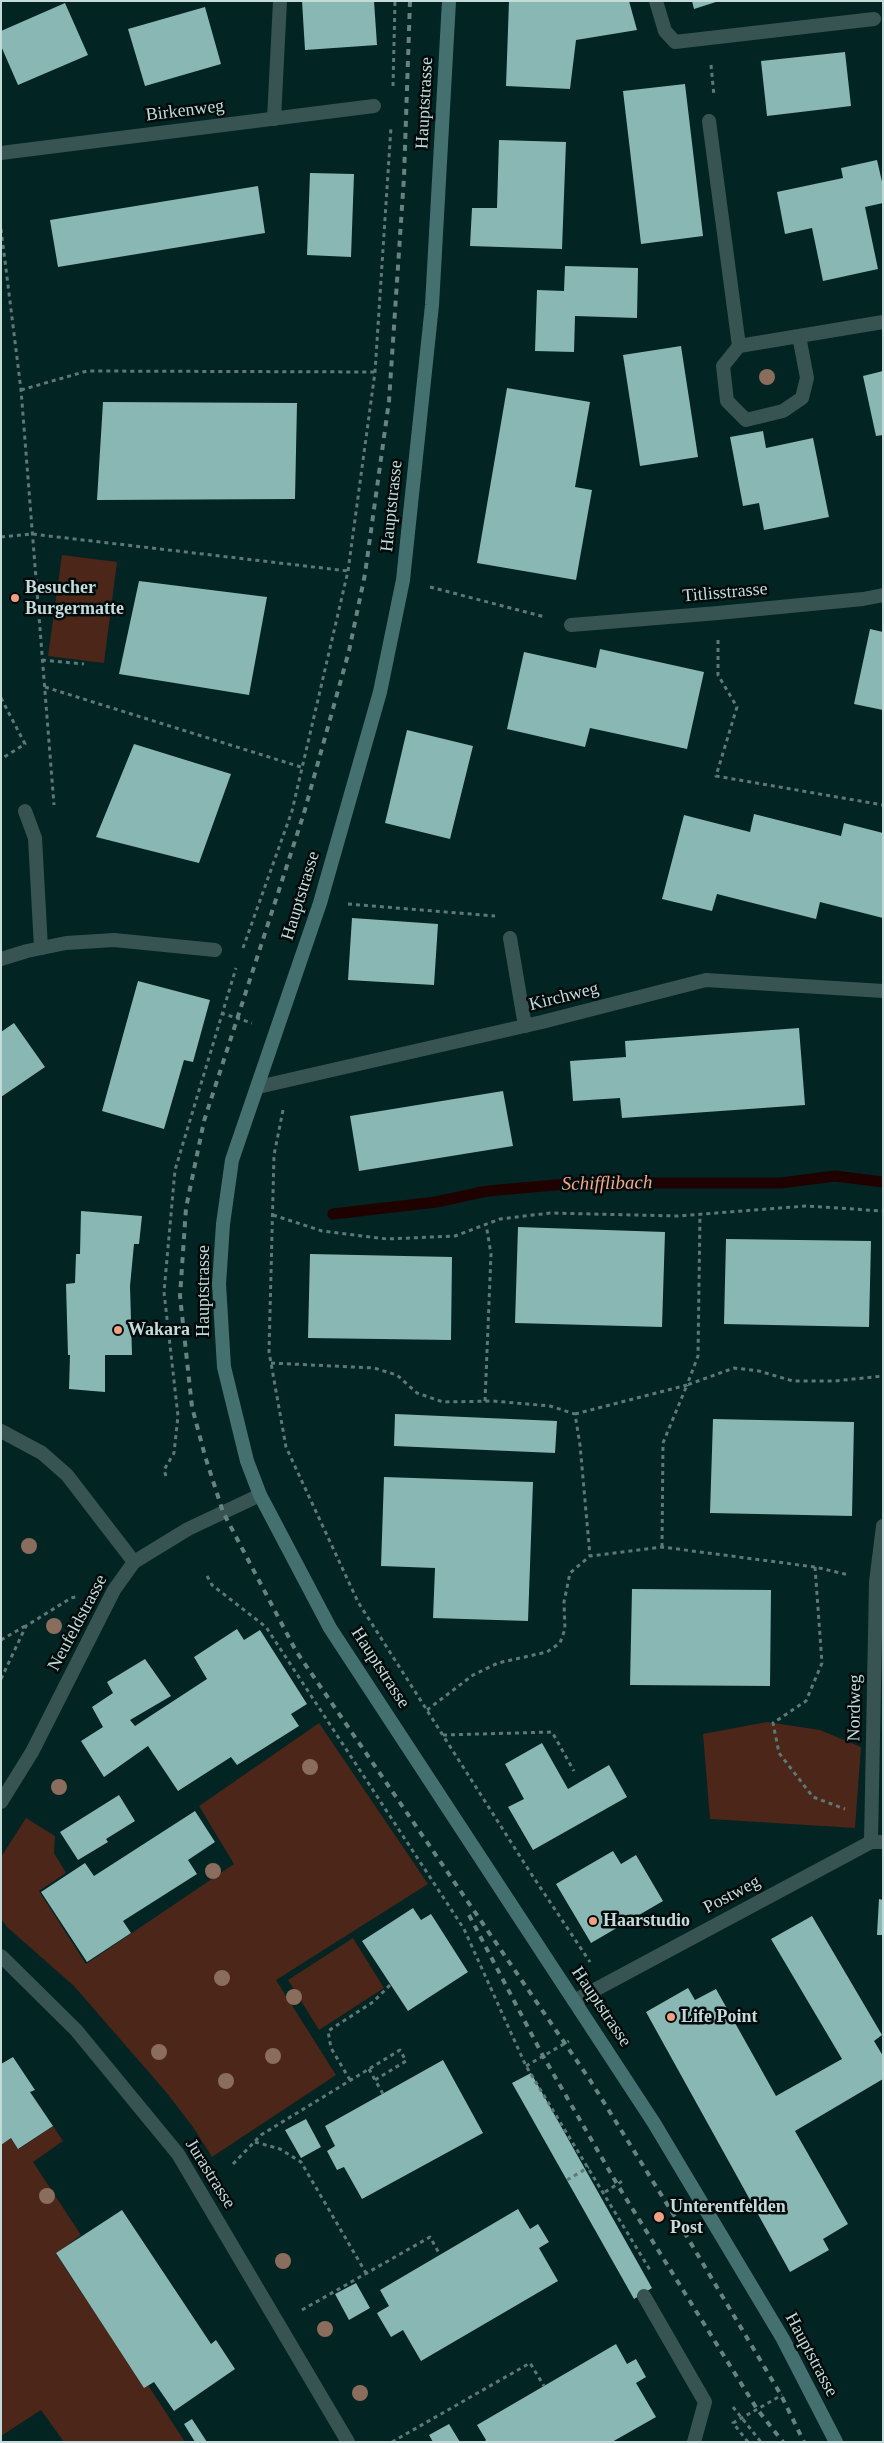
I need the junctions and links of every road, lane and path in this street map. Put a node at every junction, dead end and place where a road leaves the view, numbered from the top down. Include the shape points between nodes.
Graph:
1 (280, 1) edge
2 (395, 1) edge
3 (449, 1) edge
4 (656, 1) edge
5 (874, 19) dead end
6 (708, 38) junction
7 (392, 95) dead end
8 (374, 106) dead end
9 (274, 119) junction
10 (709, 121) joint
11 (392, 124) dead end
12 (1, 153) edge
13 (1, 229) edge
14 (883, 322) edge
15 (799, 336) junction
16 (739, 346) junction
17 (375, 372) junction
18 (21, 390) junction
19 (32, 534) junction
20 (1, 536) edge
21 (348, 572) junction
22 (403, 580) junction
23 (883, 595) edge
24 (718, 614) junction
25 (571, 625) joint
26 (42, 660) junction
27 (84, 664) dead end
28 (45, 687) junction
29 (1, 698) edge
30 (1, 759) edge
31 (304, 768) junction
32 (883, 805) edge
33 (25, 811) dead end
34 (55, 815) dead end
35 (320, 903) junction
36 (510, 938) joint
37 (41, 948) junction
38 (215, 950) dead end
39 (241, 954) dead end
40 (1, 959) edge
41 (238, 962) dead end
42 (883, 991) edge
43 (525, 1026) junction
44 (288, 1080) junction
45 (258, 1087) junction
46 (883, 1211) edge
47 (700, 1214) junction
48 (273, 1215) junction
49 (486, 1224) junction
50 (271, 1363) junction
51 (883, 1376) edge
52 (688, 1385) junction
53 (486, 1401) junction
54 (575, 1414) junction
55 (1, 1431) edge
56 (166, 1476) dead end
57 (260, 1495) junction
58 (883, 1526) edge
59 (662, 1547) junction
60 (590, 1556) junction
61 (134, 1562) junction
62 (815, 1567) junction
63 (207, 1576) dead end
64 (880, 1580) edge
65 (114, 1590) junction
66 (26, 1626) junction
67 (1, 1640) edge
68 (1, 1679) edge
69 (427, 1710) junction
70 (442, 1734) junction
71 (574, 1771) dead end
72 (1, 1802) edge
73 (871, 1819) junction
74 (877, 1842) edge
75 (1, 1956) edge
76 (604, 1984) junction
77 (390, 1985) dead end
78 (574, 2001) junction
79 (574, 2038) dead end
80 (526, 2066) junction
81 (369, 2069) junction
82 (350, 2080) junction
83 (375, 2080) junction
84 (383, 2094) dead end
85 (254, 2142) junction
86 (233, 2164) dead end
87 (589, 2167) junction
88 (567, 2180) dead end
89 (624, 2180) dead end
90 (605, 2192) junction
91 (440, 2254) dead end
92 (366, 2273) junction
93 (644, 2296) joint
94 (278, 2324) junction
95 (544, 2386) dead end
96 (787, 2392) dead end
97 (348, 2442) edge
98 (392, 2442) edge
99 (694, 2442) edge
100 (748, 2442) edge
101 (836, 2442) edge

1 - 9 street
2 - 7 path
3 - 22 main road, Hauptstrasse via 432,305
4 - 6 street via 665,31 675,42
5 - 6 street
6 - 10 path via 716,118
8 - 9 street, Birkenweg
9 - 12 street, Birkenweg
10 - 16 street
11 - 17 path
13 - 18 path
14 - 15 street
15 - 16 street
15 - 16 street via 807,378 802,398 783,411 746,420 727,401 723,366
17 - 18 path via 87,371
17 - 21 path
18 - 19 path
19 - 20 path
19 - 21 path
19 - 26 path
21 - 31 path
22 - 25 path via 495,602
22 - 35 main road, Hauptstrasse via 380,692
23 - 24 street, Titlisstrasse
24 - 25 street, Titlisstrasse
24 - 32 path via 718,675 737,707 716,776
26 - 27 path
26 - 28 path
28 - 31 path
28 - 34 path
29 - 30 path via 25,744
31 - 39 path
33 - 37 street via 35,838
35 - 36 path via 494,914
35 - 45 main road, Hauptstrasse
36 - 43 street
37 - 38 street via 114,940
37 - 40 street
41 - 56 path via 175,1170 164,1292 178,1416 174,1453 164,1470
42 - 43 street, Kirchweg via 706,980
43 - 44 street, Kirchweg
44 - 45 street, Kirchweg
44 - 48 path via 274,1155
45 - 57 main road, Hauptstrasse via 232,1160 219,1284 224,1367 247,1461
46 - 47 path via 806,1206
47 - 49 path via 550,1213 500,1219
47 - 52 path via 698,1356
48 - 49 path via 322,1231 387,1239 455,1236
48 - 50 path
49 - 53 path via 491,1254
50 - 53 path via 374,1368 397,1375 417,1393 443,1402
50 - 69 path via 286,1447 358,1602
51 - 52 path via 793,1381 734,1368
52 - 54 path
52 - 59 path via 663,1443
53 - 54 path via 550,1406
54 - 60 path
55 - 61 street via 42,1453 67,1475
57 - 61 street, Neufeldstrasse via 188,1529
57 - 78 main road, Hauptstrasse via 330,1628
58 - 64 street, Nordweg
59 - 60 path
59 - 62 path
60 - 69 path via 570,1572 564,1602 565,1629 560,1643 547,1652 498,1663 474,1675
61 - 65 street, Neufeldstrasse
62 - 64 path
62 - 73 path via 822,1663 806,1702 773,1722 779,1753 813,1797
63 - 80 path via 212,1585 266,1627 464,1929
64 - 73 street, Nordweg
65 - 66 path via 71,1598
65 - 72 street, Neufeldstrasse via 32,1752
66 - 67 path
66 - 68 path
69 - 70 path
70 - 71 path via 552,1732
70 - 76 path
73 - 74 street, Nordweg
74 - 76 street, Postweg
75 - 94 street, Jurastrasse via 76,2030 178,2154
76 - 78 street, Postweg
77 - 82 path via 373,2002 328,2031 332,2048
78 - 101 main road, Hauptstrasse via 649,2115 773,2323
79 - 80 path
80 - 87 path
81 - 82 path
81 - 83 path
81 - 83 path via 400,2050 406,2061
82 - 85 path
83 - 84 path
85 - 86 path
85 - 92 path via 280,2149 301,2162
87 - 88 path
87 - 90 path
89 - 90 path
90 - 93 path via 659,2286
91 - 92 path via 430,2236
92 - 94 path
93 - 99 street via 705,2402
94 - 97 street, Jurastrasse
95 - 98 path via 530,2363
96 - 100 path via 734,2423

